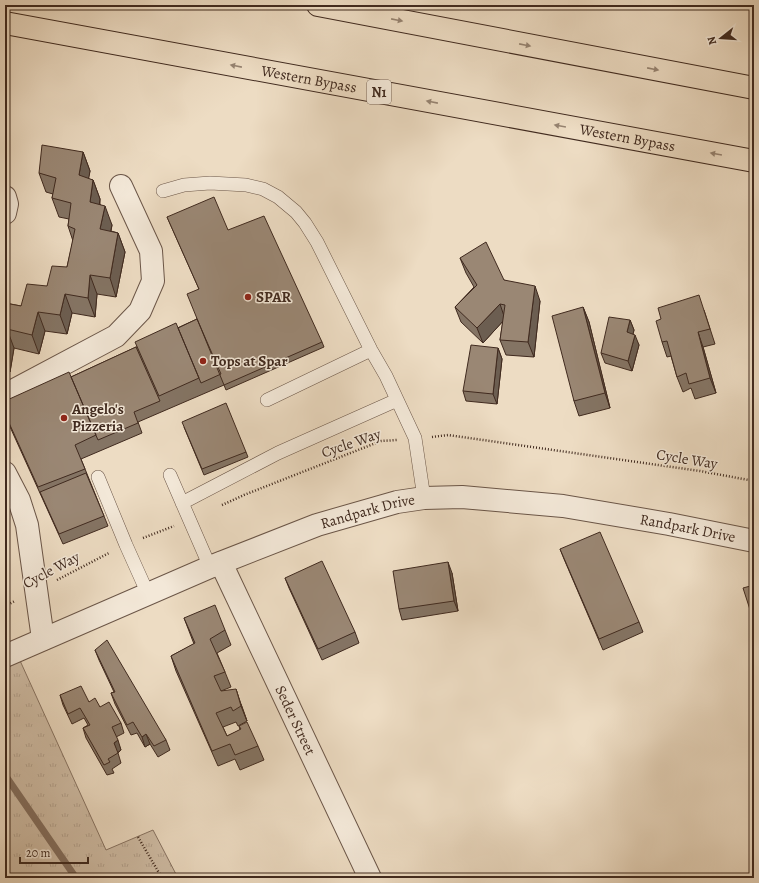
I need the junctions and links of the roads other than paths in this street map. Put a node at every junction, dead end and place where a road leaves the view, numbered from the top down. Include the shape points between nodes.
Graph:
1 (318, 5) edge
2 (5, 23) edge
3 (754, 88) edge
4 (754, 161) edge
5 (121, 186) dead end
6 (163, 191) dead end
7 (5, 197) edge
8 (5, 213) edge
9 (371, 350) junction
10 (5, 395) edge
11 (267, 400) dead end
12 (398, 400) junction
13 (5, 473) edge
14 (170, 474) dead end
15 (98, 477) dead end
16 (424, 498) junction
17 (182, 503) junction
18 (754, 541) edge
19 (215, 565) junction
20 (148, 594) junction
21 (43, 639) junction
22 (5, 656) edge
23 (370, 878) edge

1 -> 3 highway
4 -> 2 highway, Western Bypass / N1
5 - 10 street via 151,251 153,280 140,310 116,336
6 - 9 lane via 184,185 210,183 263,188 278,197 296,212 313,236
7 - 8 street
9 - 11 lane
9 - 12 lane
12 - 16 lane via 415,438
12 - 17 lane via 278,453
13 - 21 street via 19,500 27,526
14 - 17 lane
15 - 20 lane
16 - 18 street, Randpark Drive via 462,497 563,506
16 - 19 street, Randpark Drive via 397,502 317,525
17 - 19 lane
19 - 20 street, Randpark Drive
19 - 23 street, Seder Street
20 - 21 street, Randpark Drive
21 - 22 street, Randpark Drive

